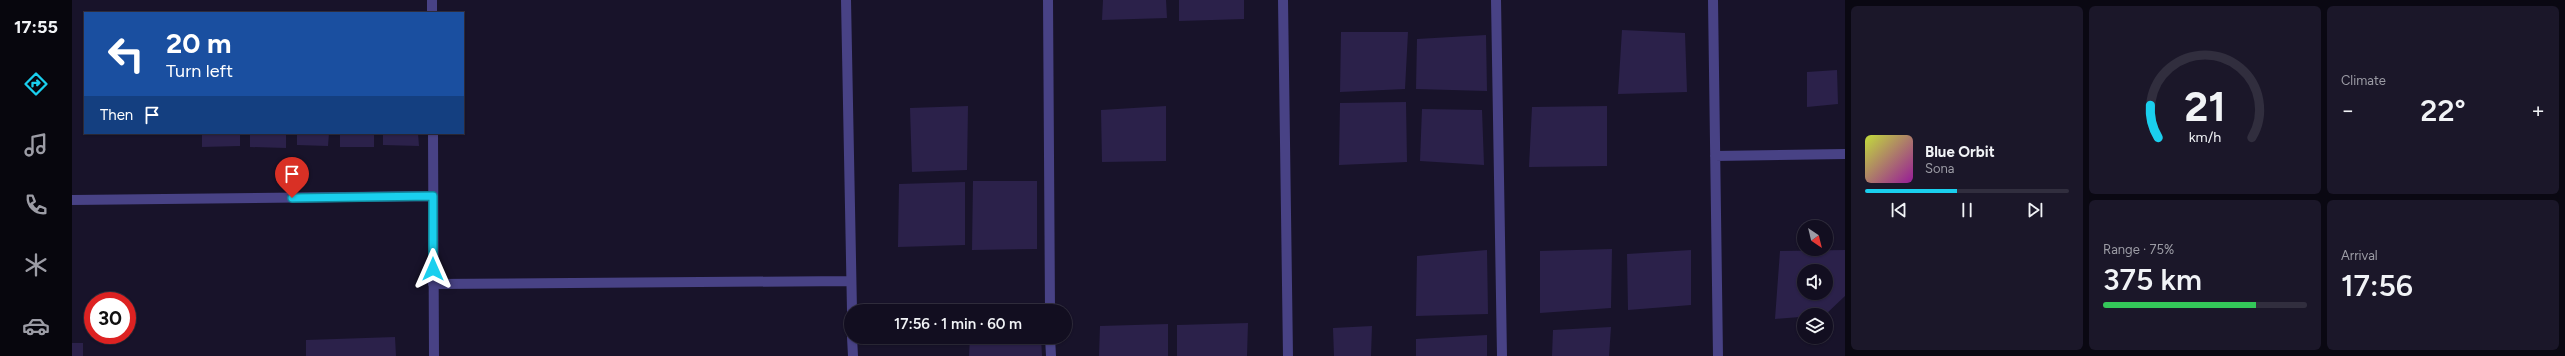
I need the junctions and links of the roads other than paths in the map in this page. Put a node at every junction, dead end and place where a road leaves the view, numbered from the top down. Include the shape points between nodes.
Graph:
1 (432, 0) edge
2 (846, 0) edge
3 (1048, 0) edge
4 (1283, 0) edge
5 (1496, 0) edge
6 (1712, 0) edge
7 (432, 12) edge
8 (433, 134) edge
9 (1845, 154) edge
10 (1715, 156) junction
11 (433, 196) junction
12 (72, 200) edge
13 (851, 281) junction
14 (433, 284) junction
15 (852, 304) edge
16 (1050, 304) edge
17 (852, 344) edge
18 (1050, 344) edge
19 (434, 356) edge
20 (853, 356) edge
21 (1050, 356) edge
22 (1288, 356) edge
23 (1502, 356) edge
24 (1718, 356) edge

1 - 7 street
2 - 13 street
3 - 16 street
4 - 22 street
5 - 23 street
6 - 10 street
8 - 11 street
9 - 10 street
10 - 24 street
11 - 12 street
11 - 14 street
13 - 14 street
13 - 15 street
14 - 19 street
17 - 20 street
18 - 21 street

